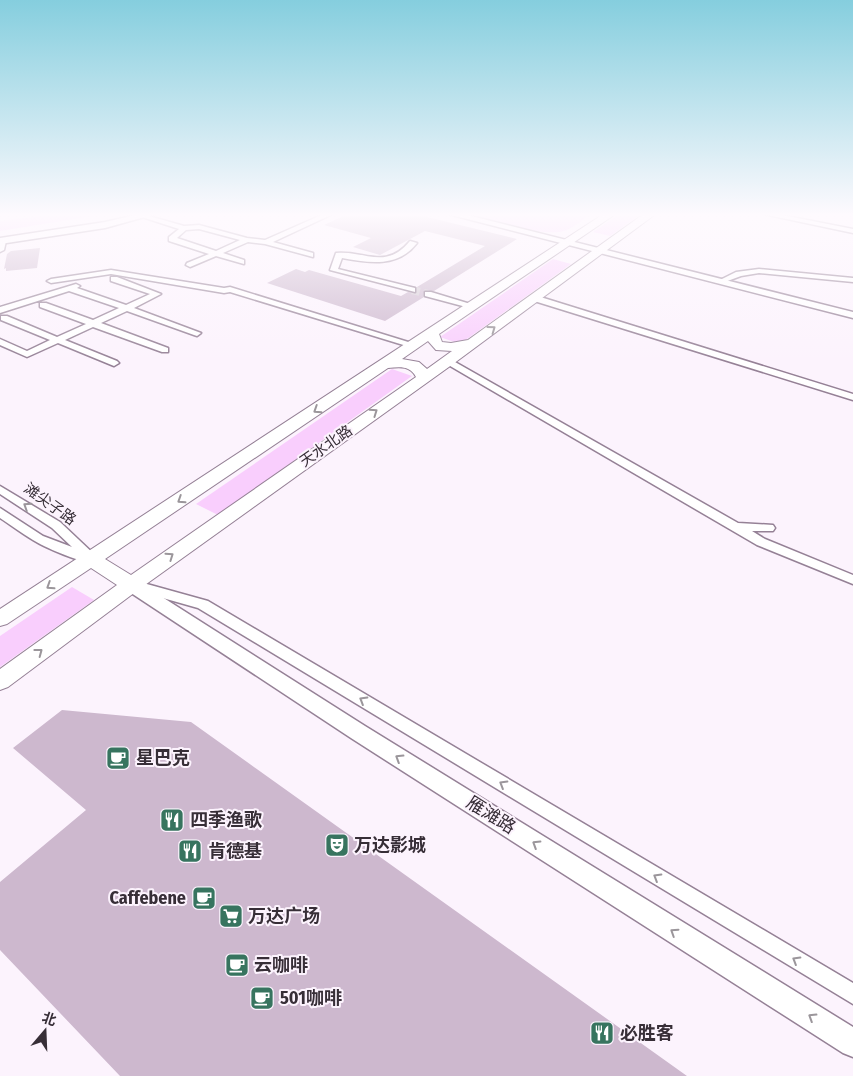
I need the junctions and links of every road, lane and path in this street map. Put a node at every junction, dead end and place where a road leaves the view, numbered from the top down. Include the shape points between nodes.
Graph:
1 (194, 263) edge
2 (336, 263) edge
3 (537, 263) edge
4 (583, 263) edge
5 (653, 263) edge
6 (190, 265) dead end
7 (78, 277) junction
8 (114, 279) dead end
9 (853, 280) edge
10 (51, 281) dead end
11 (722, 281) junction
12 (68, 288) junction
13 (412, 290) tunnel mouth
14 (428, 294) tunnel mouth
15 (534, 298) junction
16 (44, 305) dead end
17 (473, 306) junction
18 (126, 308) junction
19 (2, 314) edge
20 (853, 315) edge
21 (93, 323) junction
22 (197, 333) dead end
23 (432, 334) junction
24 (57, 340) junction
25 (0, 342) edge
26 (470, 344) junction
27 (413, 345) junction
28 (165, 350) dead end
29 (448, 361) junction
30 (114, 363) dead end
31 (386, 364) junction
32 (424, 378) junction
33 (851, 398) edge
34 (0, 488) edge
35 (0, 512) edge
36 (738, 528) junction
37 (769, 528) dead end
38 (91, 560) junction
39 (853, 580) edge
40 (130, 584) junction
41 (0, 619) edge
42 (0, 681) edge
43 (853, 994) edge
44 (853, 1043) edge

1 - 6 street
2 - 13 street via 334,270
3 - 17 main road
4 - 15 main road, 天水北路
5 - 11 street
7 - 10 street
7 - 12 street via 82,284
7 - 27 street via 111,272 224,291 230,289
8 - 18 street via 157,294
9 - 11 street via 759,271
11 - 20 street
12 - 18 street
12 - 19 street
14 - 17 street
26 -> 15 main road, 天水北路
15 - 33 street
16 - 21 street
17 - 23 main road
18 - 21 street
18 - 22 street
19 - 24 street
21 - 24 street
21 - 28 street
23 - 26 main road via 433,341 439,346 451,348
23 - 27 main road
24 - 25 street via 27,354
24 - 30 street
26 - 29 main road, 天水北路
27 - 29 main road
27 - 31 main road
29 - 32 main road, 天水北路
29 - 36 street
31 - 32 main road via 414,364
31 -> 38 main road
40 -> 32 main road, 天水北路
38 -> 34 street, 滩尖子路 via 56,525
35 - 38 street, 滩尖子路 via 39,539
36 - 37 street
36 - 39 street via 761,542
38 - 40 main road
38 -> 41 main road
42 -> 40 main road, 天水北路
43 -> 40 street via 203,604
44 -> 40 main road, 雁滩路 via 358,732

